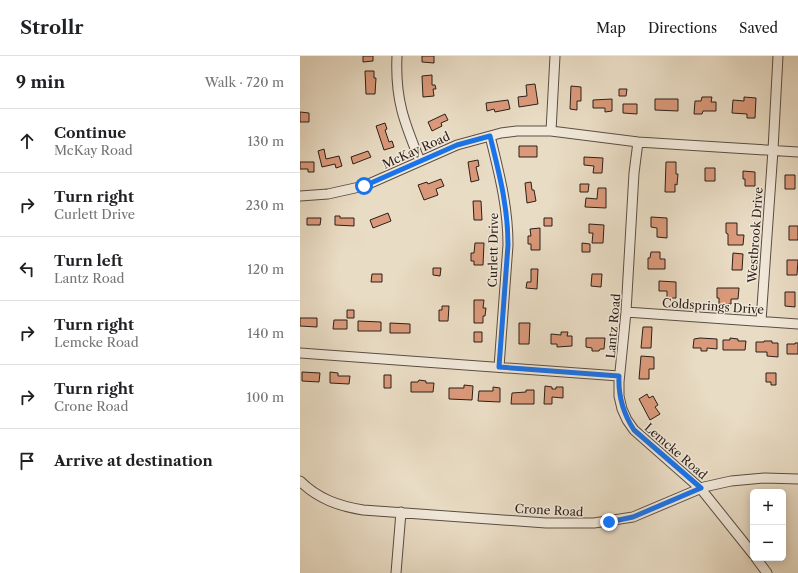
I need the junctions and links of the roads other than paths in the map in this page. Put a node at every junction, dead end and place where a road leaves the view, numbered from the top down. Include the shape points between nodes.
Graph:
1 (397, 56) edge
2 (555, 56) edge
3 (778, 56) edge
4 (551, 131) junction
5 (490, 136) junction
6 (638, 142) junction
7 (773, 150) junction
8 (798, 152) edge
9 (420, 161) junction
10 (300, 196) edge
11 (626, 312) junction
12 (761, 321) junction
13 (798, 324) edge
14 (300, 353) edge
15 (499, 367) junction
16 (619, 376) junction
17 (798, 479) edge
18 (300, 481) edge
19 (701, 488) junction
20 (401, 512) junction
21 (750, 550) edge
22 (758, 561) edge
23 (396, 573) edge
24 (767, 573) edge

1 - 9 street via 400,106
2 - 4 street
3 - 7 street, Westbrook Drive
4 - 5 street, McKay Road via 501,132
4 - 6 street, McKay Road
5 - 9 street, McKay Road via 457,145
5 - 15 street, Curlett Drive via 504,195 508,226
6 - 7 street
6 - 11 street, Lantz Road
7 - 8 street
7 - 12 street, Westbrook Drive
9 - 10 street, McKay Road via 364,186 328,194
11 - 12 street, Coldsprings Drive
11 - 16 street, Lantz Road
12 - 13 street, Coldsprings Drive
14 - 15 street, Lantz Road
15 - 16 street, Lantz Road
16 - 19 street, Lemcke Road via 621,403 634,430
17 - 19 street, Crone Road via 731,481
18 - 20 street, Crone Road via 316,494 336,504 363,510
19 - 20 street, Crone Road via 633,517 594,523 546,523
19 - 21 street, Lemcke Road
20 - 23 street
22 - 24 street

